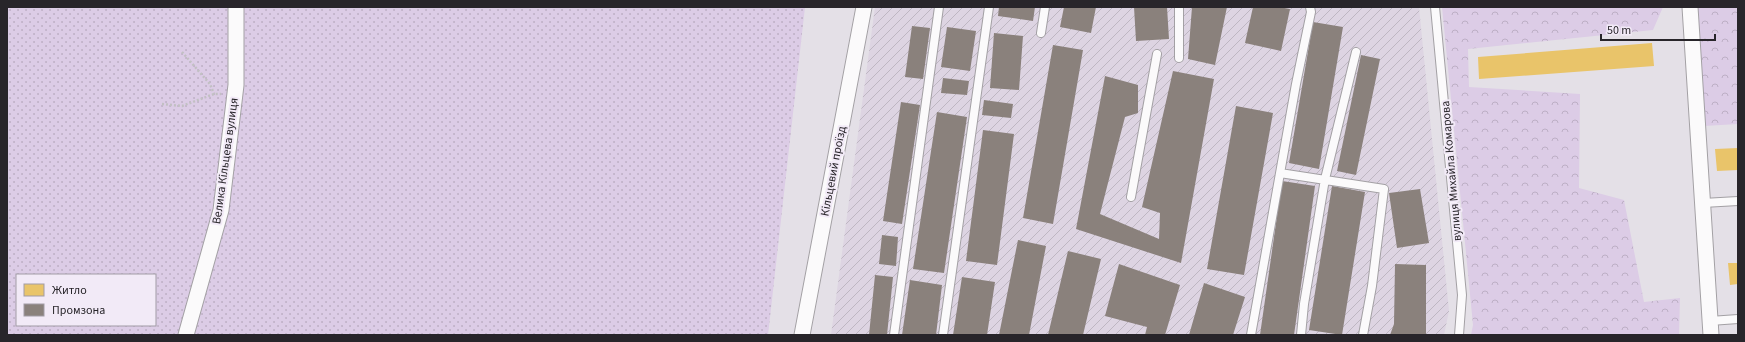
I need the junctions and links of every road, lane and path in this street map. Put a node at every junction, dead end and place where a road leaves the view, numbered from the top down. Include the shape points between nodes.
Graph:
1 (236, 7) edge
2 (864, 7) edge
3 (939, 7) edge
4 (989, 7) edge
5 (1045, 7) edge
6 (1179, 7) edge
7 (1310, 7) edge
8 (1435, 7) edge
9 (1690, 7) edge
10 (1041, 33) dead end
11 (182, 52) dead end
12 (1356, 52) dead end
13 (1157, 54) dead end
14 (1179, 58) dead end
15 (214, 94) junction
16 (235, 95) junction
17 (162, 104) dead end
18 (1280, 173) junction
19 (1325, 179) junction
20 (1131, 197) dead end
21 (1738, 201) edge
22 (1702, 203) junction
23 (1738, 319) edge
24 (1710, 328) edge
25 (186, 335) edge
26 (802, 335) edge
27 (894, 335) edge
28 (943, 335) edge
29 (1251, 335) edge
30 (1301, 335) edge
31 (1363, 335) edge
32 (1459, 335) edge

1 - 16 street, Велика Кільцева вулиця
2 - 26 street, Кільцевий проїзд
3 - 27 lane
4 - 28 lane
5 - 10 lane
6 - 14 lane
7 - 18 lane
8 - 32 lane, вулиця Михайла Комарова via 1462,295
9 - 22 street
11 - 15 path via 210,84
12 - 19 lane
13 - 20 lane
15 - 16 path
15 - 17 path via 182,106
16 - 25 street, Велика Кільцева вулиця via 221,210
18 - 19 lane
18 - 29 lane
19 - 30 lane
19 - 31 lane via 1384,189
21 - 22 lane
22 - 24 street
23 - 24 lane

